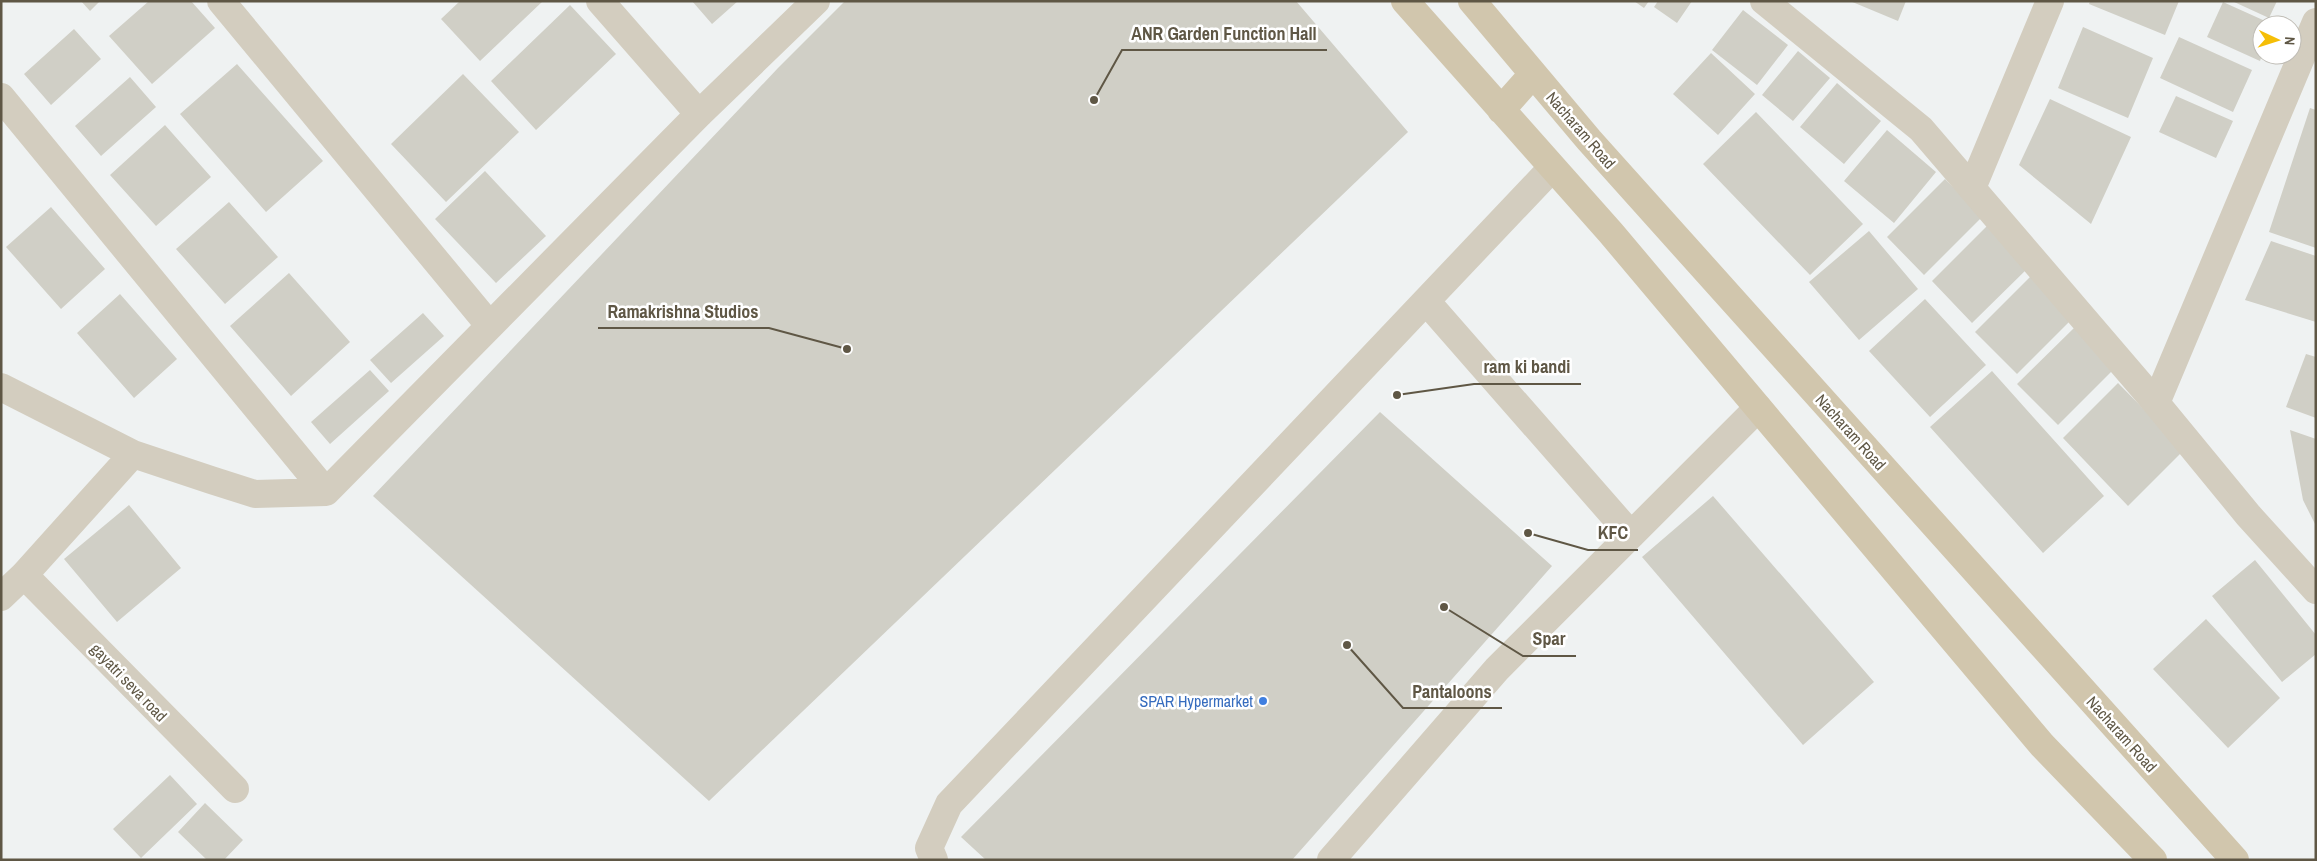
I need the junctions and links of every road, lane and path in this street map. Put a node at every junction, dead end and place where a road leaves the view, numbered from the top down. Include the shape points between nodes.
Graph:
1 (221, 1) edge
2 (600, 1) edge
3 (816, 1) edge
4 (1405, 1) edge
5 (1472, 1) edge
6 (1764, 1) edge
7 (2050, 1) edge
8 (2316, 22) edge
9 (1533, 74) junction
10 (1, 98) edge
11 (1501, 110) junction
12 (699, 114) junction
13 (1552, 168) junction
14 (1972, 188) junction
15 (1426, 301) junction
16 (490, 326) junction
17 (1, 387) edge
18 (2156, 403) junction
19 (1758, 408) junction
20 (133, 454) junction
21 (326, 492) junction
22 (1631, 535) junction
23 (24, 575) junction
24 (2316, 590) edge
25 (1, 597) edge
26 (234, 789) dead end
27 (934, 860) edge
28 (1331, 860) edge
29 (2153, 860) edge
30 (2235, 860) edge

1 - 16 street
2 - 12 street
3 - 12 street
4 - 11 main road
5 - 9 main road, Nacharam Road
6 - 14 street via 1921,129
7 - 14 street
8 - 18 street
9 - 11 main road
9 - 30 main road, Nacharam Road
10 - 21 street
11 - 13 main road
12 - 16 street
13 - 15 street
13 - 19 main road
14 - 18 street
15 - 22 street
15 - 27 street via 949,804 930,848
16 - 21 street
17 - 20 street
18 - 24 street via 2248,515
19 - 22 street
19 - 29 main road via 2042,744
20 - 21 street via 255,494
20 - 23 street
22 - 28 street via 1497,669
23 - 25 street
23 - 26 street, gayatri seva road

